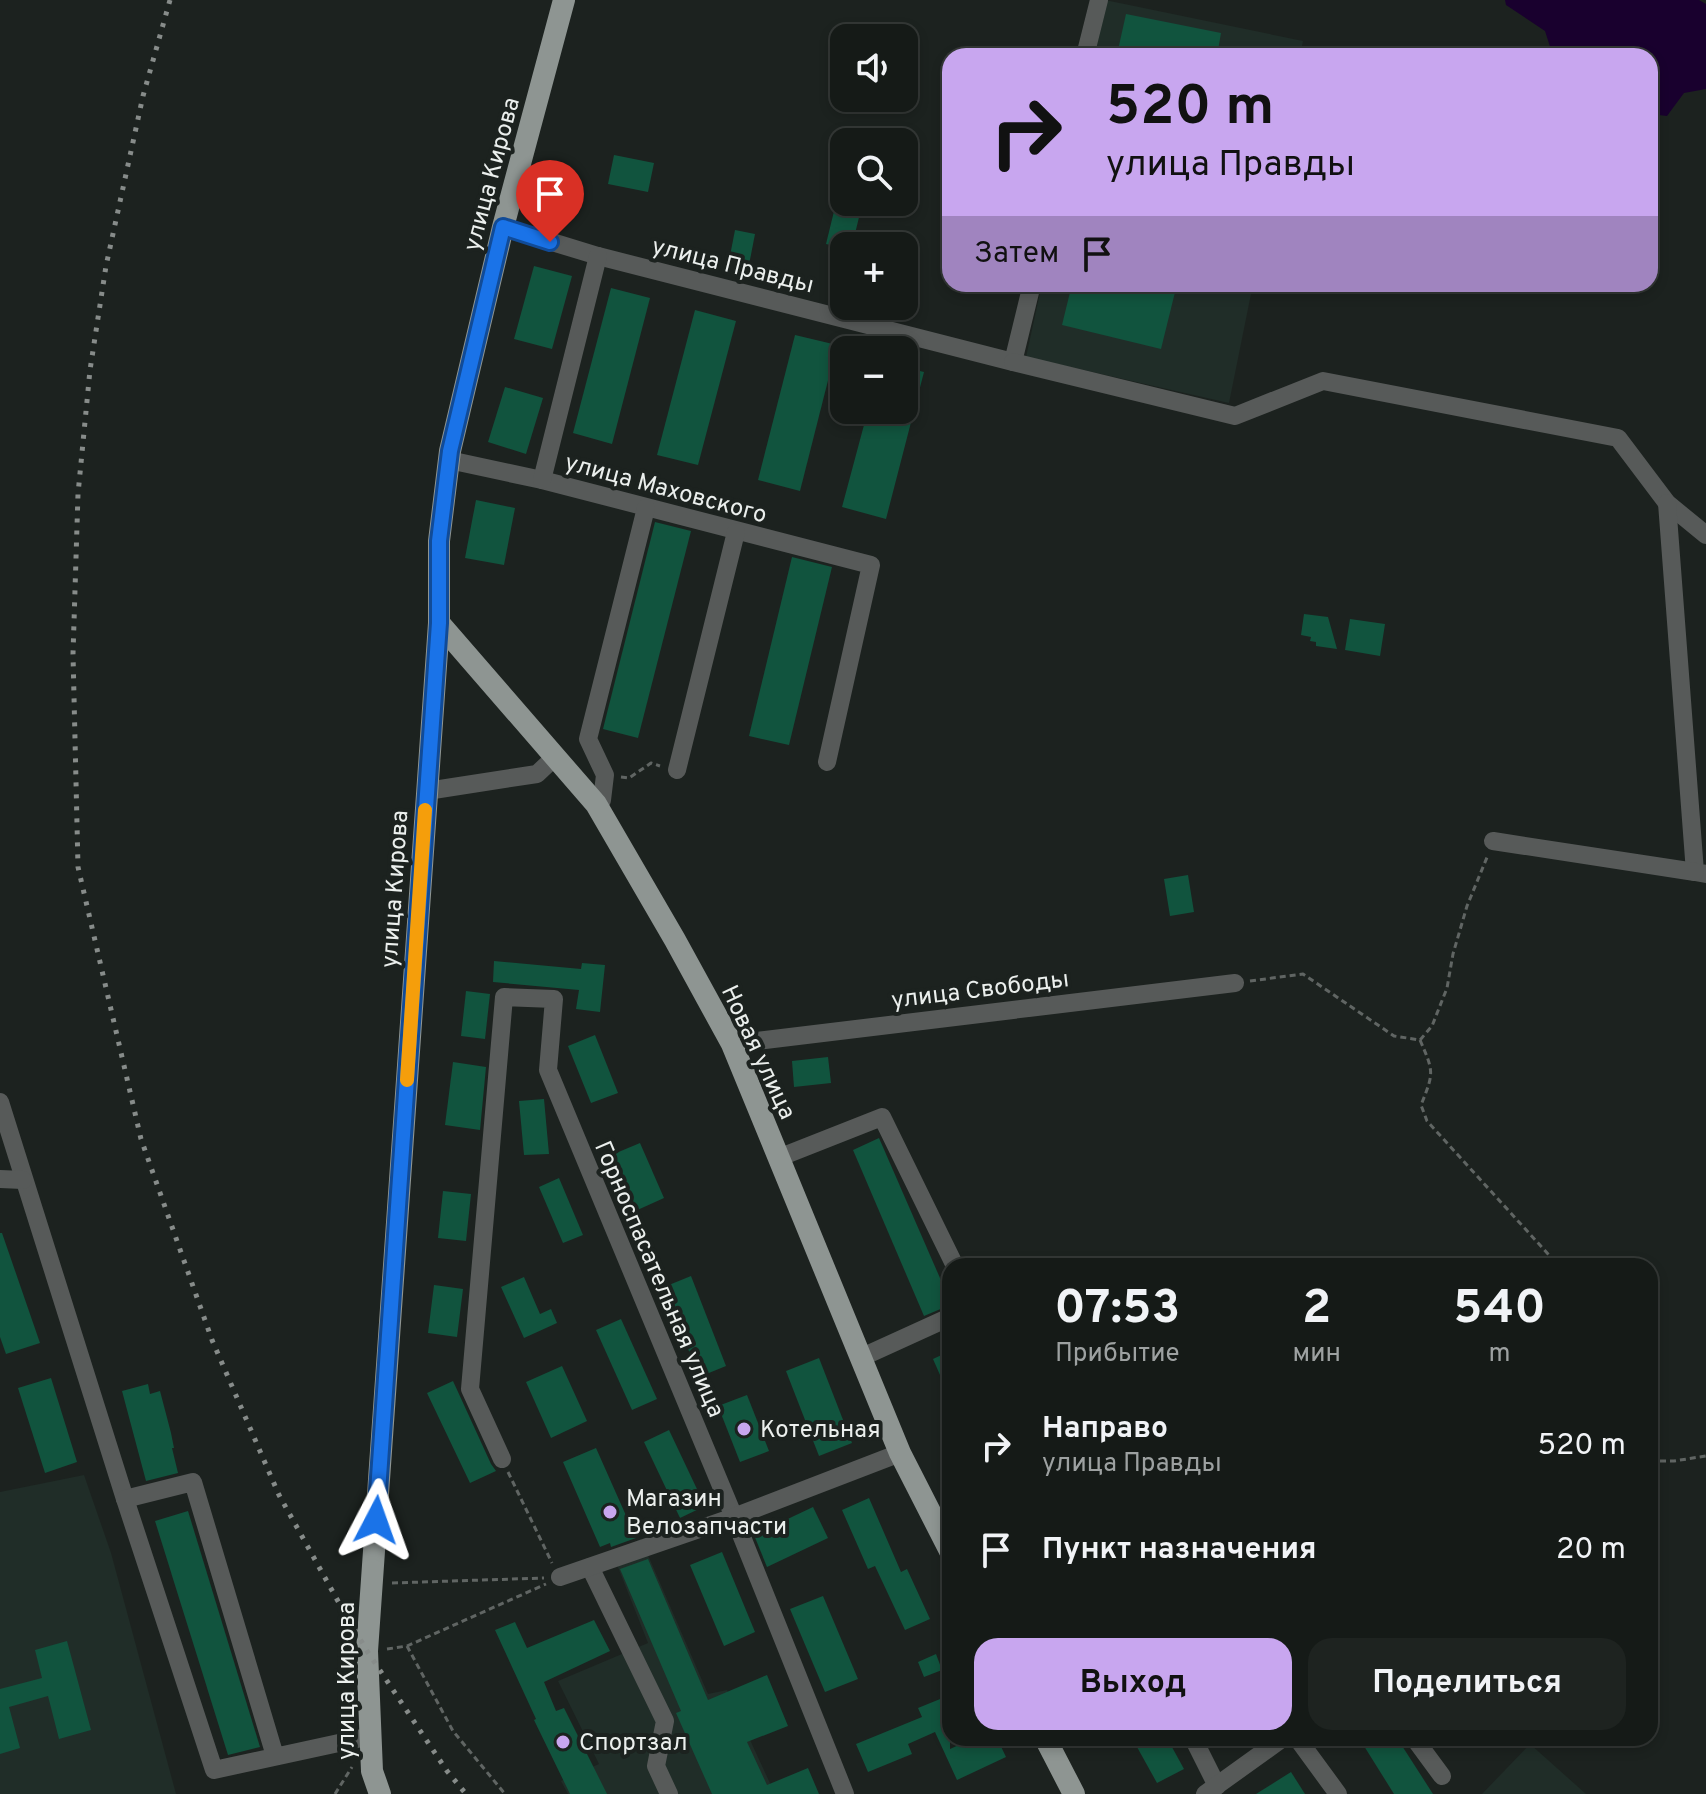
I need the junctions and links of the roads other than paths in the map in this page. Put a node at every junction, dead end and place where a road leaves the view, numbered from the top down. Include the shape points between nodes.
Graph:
1 (564, 0) edge
2 (1099, 0) edge
3 (1087, 48) edge
4 (503, 227) junction
5 (598, 256) junction
6 (1030, 292) edge
7 (1013, 362) junction
8 (449, 460) junction
9 (542, 480) junction
10 (1667, 503) junction
11 (646, 508) junction
12 (736, 532) junction
13 (1706, 535) edge
14 (439, 623) junction
15 (555, 757) junction
16 (827, 762) dead end
17 (677, 770) road end
18 (427, 791) junction
19 (596, 804) junction
20 (1493, 841) road end
21 (1700, 873) edge
22 (1235, 983) road end
23 (732, 1044) junction
24 (0, 1102) edge
25 (778, 1158) junction
26 (0, 1179) edge
27 (23, 1180) junction
28 (951, 1258) edge
29 (942, 1321) edge
30 (860, 1358) junction
31 (900, 1453) junction
32 (502, 1459) road end
33 (125, 1499) junction
34 (734, 1517) junction
35 (942, 1535) edge
36 (590, 1567) junction
37 (560, 1577) road end
38 (371, 1736) junction
39 (1049, 1746) edge
40 (1196, 1746) edge
41 (1272, 1746) edge
42 (1303, 1746) edge
43 (1420, 1746) edge
44 (275, 1756) junction
45 (1442, 1776) dead end
46 (1211, 1790) edge
47 (380, 1794) edge
48 (669, 1794) edge
49 (845, 1794) edge
50 (1074, 1794) edge
51 (1338, 1794) edge

1 - 4 main road, улица Кирова
2 - 3 street
4 - 5 street, улица Правды
4 - 8 main road, улица Кирова
5 - 7 street, улица Правды
5 - 9 street
6 - 7 street
7 - 10 street, улица Правды via 1235,416 1323,381 1618,438
8 - 9 street, улица Маховского
8 - 14 main road, улица Кирова via 439,541
9 - 11 street, улица Маховского
10 - 13 street, улица Правды
10 - 21 street
11 - 12 street, улица Маховского
11 - 19 street via 588,739 605,775 602,800
12 - 16 street, улица Маховского via 871,565
12 - 17 street
14 - 15 main road, Новая улица
14 - 18 main road, улица Кирова
15 - 18 street via 537,774
15 - 19 main road, Новая улица
18 - 38 main road, улица Кирова via 367,1651
19 - 23 main road, Новая улица
20 - 21 street
22 - 23 street, улица Свободы
23 - 25 main road, Новая улица
24 - 27 street
25 - 28 street via 882,1117
25 - 30 main road, Новая улица
26 - 27 street
27 - 33 street
29 - 30 street
30 - 31 main road, Новая улица
31 - 34 street
31 - 35 main road, Новая улица
32 - 34 street, Горноспасательная улица via 470,1389 504,997 554,999 548,1070
33 - 44 street via 214,1770
33 - 44 street via 193,1482
34 - 36 street
34 - 49 street, Горноспасательная улица
36 - 37 street
36 - 48 street via 665,1721 656,1766
38 - 44 street
38 - 47 main road, улица Кирова via 372,1771
39 - 50 main road
40 - 46 street
41 - 46 street
42 - 51 street
43 - 45 street

